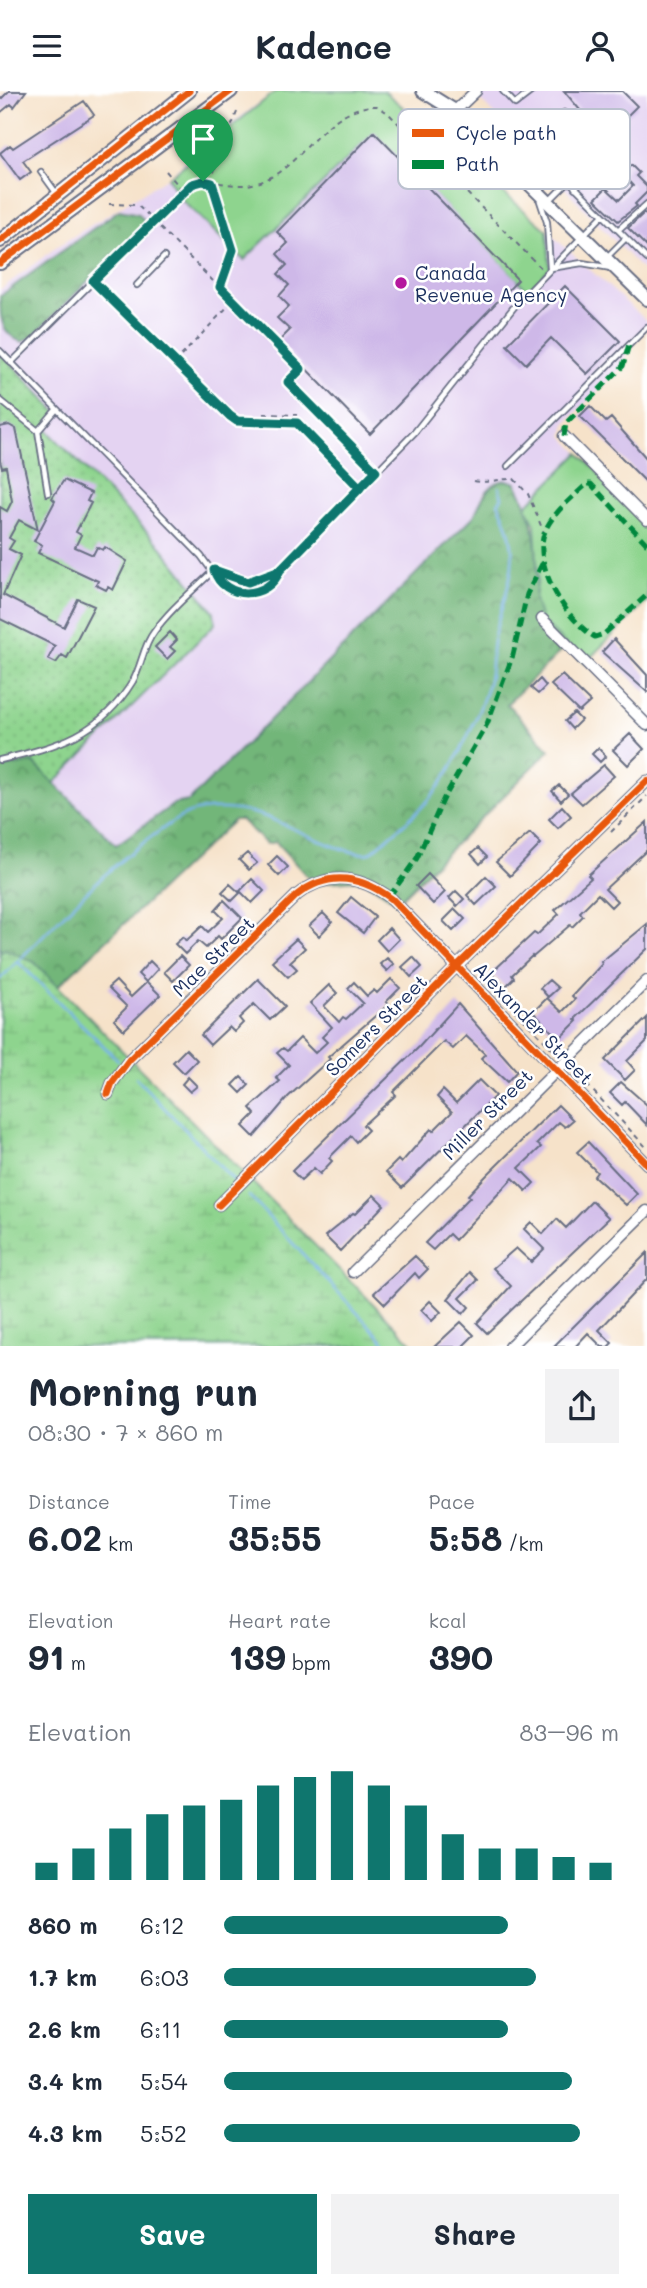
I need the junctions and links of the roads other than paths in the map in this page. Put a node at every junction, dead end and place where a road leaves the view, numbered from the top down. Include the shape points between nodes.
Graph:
1 (189, 91) edge
2 (232, 91) edge
3 (423, 91) edge
4 (442, 91) edge
5 (476, 91) edge
6 (503, 91) edge
7 (532, 91) edge
8 (452, 109) edge
9 (454, 109) edge
10 (457, 109) edge
11 (41, 172) dead end
12 (537, 189) joint
13 (561, 189) edge
14 (576, 189) edge
15 (58, 195) junction
16 (549, 201) junction
17 (647, 204) edge
18 (169, 206) road end
19 (603, 215) junction
20 (618, 230) junction
21 (583, 235) junction
22 (626, 239) junction
23 (0, 241) edge
24 (164, 257) dead end
25 (606, 258) junction
26 (647, 260) edge
27 (0, 263) edge
28 (617, 269) junction
29 (548, 271) junction
30 (93, 281) junction
31 (137, 285) dead end
32 (647, 299) edge
33 (647, 327) edge
34 (0, 351) edge
35 (11, 363) junction
36 (0, 400) edge
37 (55, 410) junction
38 (38, 431) junction
39 (564, 436) dead end
40 (508, 466) dead end
41 (360, 488) junction
42 (48, 493) dead end
43 (647, 520) edge
44 (214, 570) junction
45 (280, 570) junction
46 (542, 619) dead end
47 (647, 725) edge
48 (0, 760) edge
49 (647, 781) edge
50 (363, 881) joint
51 (457, 966) junction
52 (647, 981) edge
53 (556, 1070) junction
54 (108, 1094) dead end
55 (647, 1164) edge
56 (219, 1205) dead end
57 (647, 1211) edge
58 (353, 1272) dead end
59 (509, 1346) edge

1 - 15 main road
2 - 27 main road
3 - 8 main road
4 - 9 main road
5 - 10 street
6 - 7 lane via 515,104
11 - 15 lane
12 - 16 main road
12 - 29 lane via 547,222
13 - 16 lane
14 - 19 lane
15 - 23 main road
16 - 21 main road
17 - 20 lane
18 - 30 lane
19 - 20 lane
19 - 21 lane
20 - 22 lane
21 - 25 main road
21 - 29 lane
22 - 25 lane
22 - 26 lane
24 - 31 lane
25 - 28 main road
28 - 29 lane via 582,263
28 - 32 main road
29 - 41 lane via 414,433
30 - 35 lane
30 - 41 lane via 230,416 237,421 297,423
33 - 40 lane
34 - 35 lane
35 - 37 lane
36 - 38 lane
37 - 38 lane
37 - 44 lane
38 - 42 lane
39 - 43 street
41 - 45 lane
44 - 45 lane via 248,582
44 - 45 lane via 225,589 244,593 269,586
44 - 48 lane via 153,632 127,690 94,727 40,751
46 - 47 street
49 - 51 street, Somers Street
50 - 51 street, Alexander Street via 392,899
50 - 54 street, Mae Street via 319,881 298,895 129,1060
51 - 53 street, Alexander Street
51 - 56 street, Somers Street
52 - 53 street, Miller Street
53 - 55 street, Alexander Street
53 - 58 street, Miller Street
57 - 59 street

